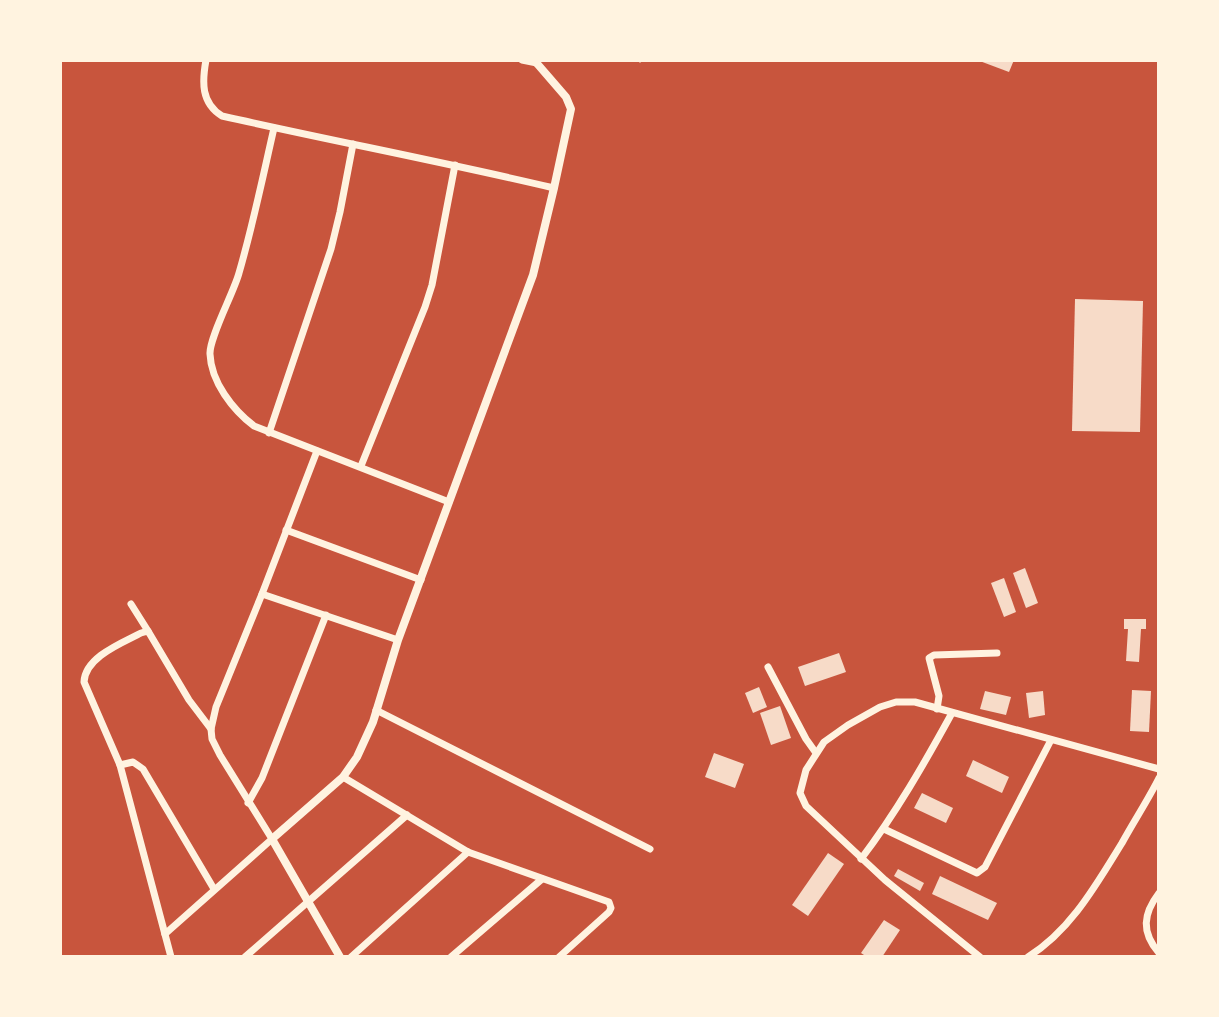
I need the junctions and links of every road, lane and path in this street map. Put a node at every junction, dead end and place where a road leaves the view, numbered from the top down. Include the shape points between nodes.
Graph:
1 (206, 60) edge
2 (522, 60) edge
3 (535, 62) edge
4 (274, 128) junction
5 (353, 144) junction
6 (455, 165) junction
7 (554, 188) junction
8 (269, 433) junction
9 (317, 451) junction
10 (361, 466) junction
11 (449, 502) junction
12 (286, 530) junction
13 (421, 580) junction
14 (262, 594) junction
15 (131, 604) dead end
16 (326, 615) junction
17 (148, 631) junction
18 (398, 640) junction
19 (997, 653) dead end
20 (768, 667) dead end
21 (937, 709) junction
22 (376, 710) junction
23 (952, 713) junction
24 (211, 729) junction
25 (1051, 740) junction
26 (816, 753) junction
27 (120, 765) junction
28 (1159, 769) edge
29 (343, 777) junction
30 (1159, 778) edge
31 (248, 803) junction
32 (407, 815) junction
33 (884, 829) junction
34 (272, 839) junction
35 (650, 849) dead end
36 (468, 852) junction
37 (861, 859) junction
38 (542, 879) junction
39 (214, 889) junction
40 (1159, 893) edge
41 (308, 903) junction
42 (165, 934) junction
43 (1159, 953) edge
44 (171, 957) edge
45 (245, 957) edge
46 (340, 957) edge
47 (351, 957) edge
48 (451, 957) edge
49 (559, 957) edge
50 (980, 957) edge
51 (1028, 957) edge

1 - 4 street via 204,90 215,112
2 - 3 street
3 - 7 street via 571,109
4 - 5 street
4 - 8 street via 240,272 209,352 229,402 243,418
5 - 6 street
5 - 8 street via 331,249
6 - 7 street
6 - 10 street via 432,285
7 - 11 street via 533,275
8 - 9 street
9 - 10 street
9 - 12 street
10 - 11 street
11 - 13 street
12 - 13 street
12 - 14 street
13 - 18 street
14 - 16 street
14 - 24 street
15 - 17 street
16 - 18 street
16 - 31 street
17 - 24 street
17 - 27 street via 99,657 84,674
18 - 22 street
19 - 21 street via 929,658
20 - 26 street
21 - 23 street
21 - 26 street via 915,702 880,707 824,742
22 - 29 street
22 - 35 street
23 - 25 street
23 - 33 street
24 - 31 street
25 - 28 street
25 - 33 street via 981,872
26 - 37 street via 800,793
27 - 39 street via 133,762 143,769
27 - 42 street
29 - 32 street
29 - 34 street
30 - 51 street via 1080,909
31 - 34 street
32 - 36 street
32 - 41 street
33 - 37 street
34 - 39 street
34 - 41 street
36 - 38 street
36 - 47 street
37 - 50 street
38 - 48 street
38 - 49 street via 604,899 611,908
39 - 42 street
40 - 43 street via 1146,923
41 - 45 street
41 - 46 street
42 - 44 street

